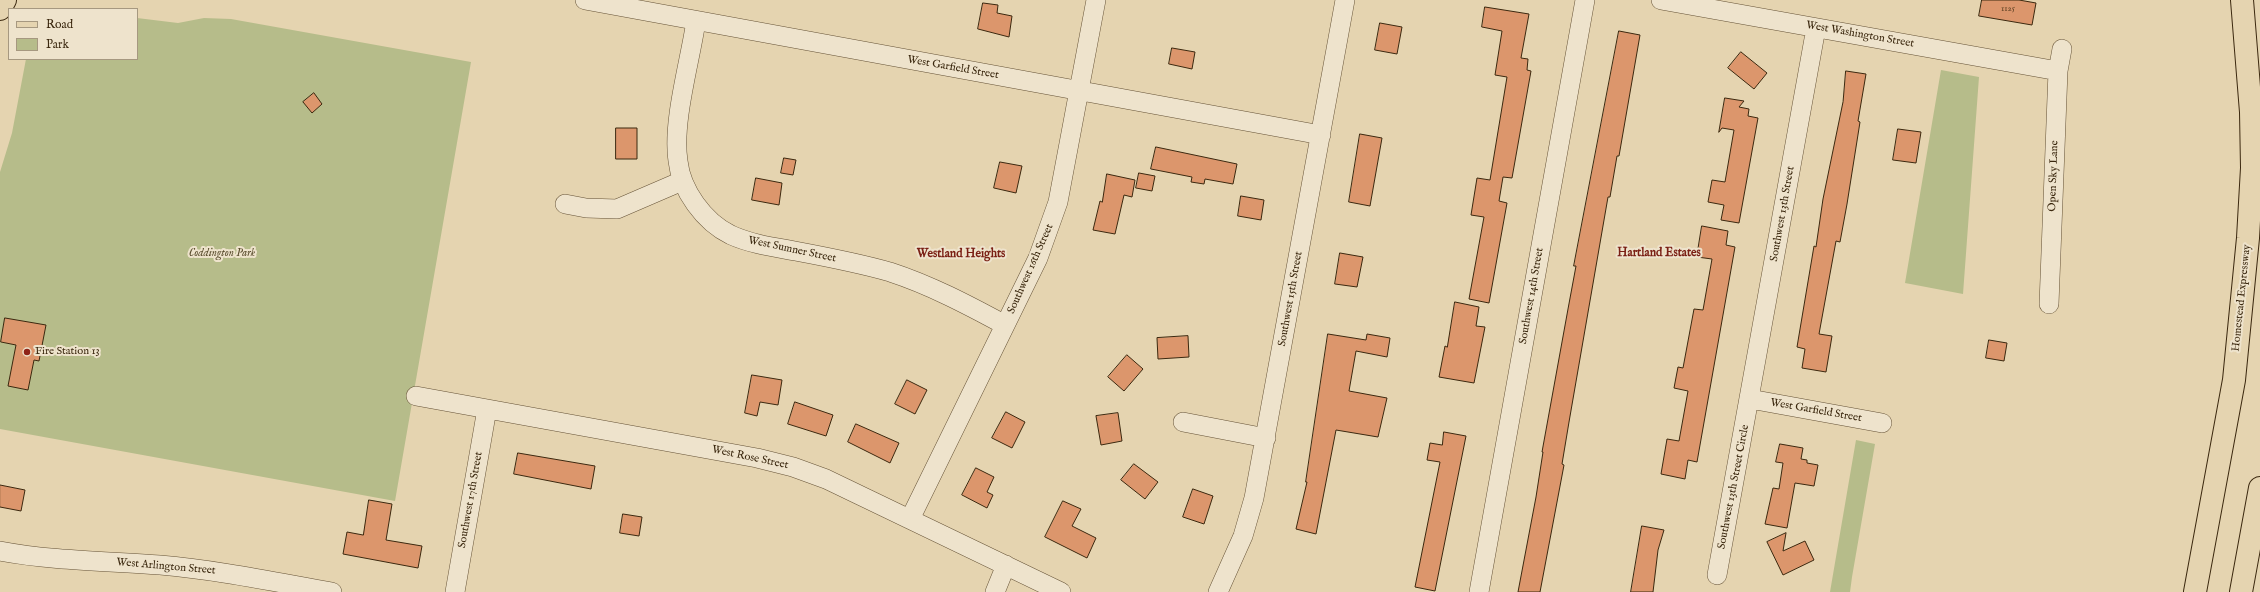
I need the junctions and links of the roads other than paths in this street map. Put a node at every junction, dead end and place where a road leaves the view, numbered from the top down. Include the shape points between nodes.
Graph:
1 (5, 0) edge
2 (584, 0) edge
3 (1096, 0) edge
4 (1345, 0) edge
5 (1585, 0) edge
6 (1661, 0) edge
7 (2242, 0) edge
8 (0, 9) edge
9 (696, 21) junction
10 (1816, 28) junction
11 (2062, 49) dead end
12 (2058, 71) junction
13 (1079, 91) junction
14 (1321, 135) junction
15 (682, 181) junction
16 (565, 204) dead end
17 (2049, 304) dead end
18 (1006, 325) junction
19 (416, 396) dead end
20 (1750, 399) junction
21 (487, 409) junction
22 (1183, 422) dead end
23 (1882, 423) dead end
24 (1266, 438) junction
25 (2260, 488) edge
26 (910, 519) junction
27 (0, 551) edge
28 (1006, 565) junction
29 (1717, 575) dead end
30 (332, 592) edge
31 (455, 592) edge
32 (995, 592) edge
33 (1061, 592) edge
34 (1218, 592) edge
35 (1479, 592) edge
36 (2195, 592) edge
37 (2241, 592) edge

1 - 8 main road
2 - 9 street, West Garfield Street
3 - 13 street, Southwest 16th Street
4 - 14 street, Southwest 15th Street
5 - 35 street, Southwest 14th Street
6 - 10 street, West Washington Street
7 - 36 main road, Homestead Expressway via 2251,112 2252,168 2248,238 2234,380
9 - 13 street, West Garfield Street
9 - 15 street, West Sumner Street via 677,141
10 - 12 street, West Washington Street
10 - 20 street, Southwest 13th Street
11 - 12 street, Open Sky Lane
12 - 17 street, Open Sky Lane
13 - 14 street, West Garfield Street
13 - 18 street, Southwest 16th Street via 1058,202 1049,231
14 - 24 street, Southwest 15th Street
15 - 16 street via 617,209
15 - 18 street, West Sumner Street via 696,204 711,221 730,234 757,244 852,262 890,273 932,288
18 - 26 street, Southwest 16th Street
19 - 21 street, West Rose Street
20 - 23 street, West Garfield Street
20 - 29 street, Southwest 13th Street Circle
21 - 26 street, West Rose Street via 786,465 826,479
21 - 31 street, Southwest 17th Street
22 - 24 street
24 - 34 street, Southwest 15th Street via 1254,498 1243,536
25 - 37 main road
26 - 28 street, West Rose Street
27 - 30 street, West Arlington Street via 66,560 160,565 221,572
28 - 32 street
28 - 33 street, West Rose Street

